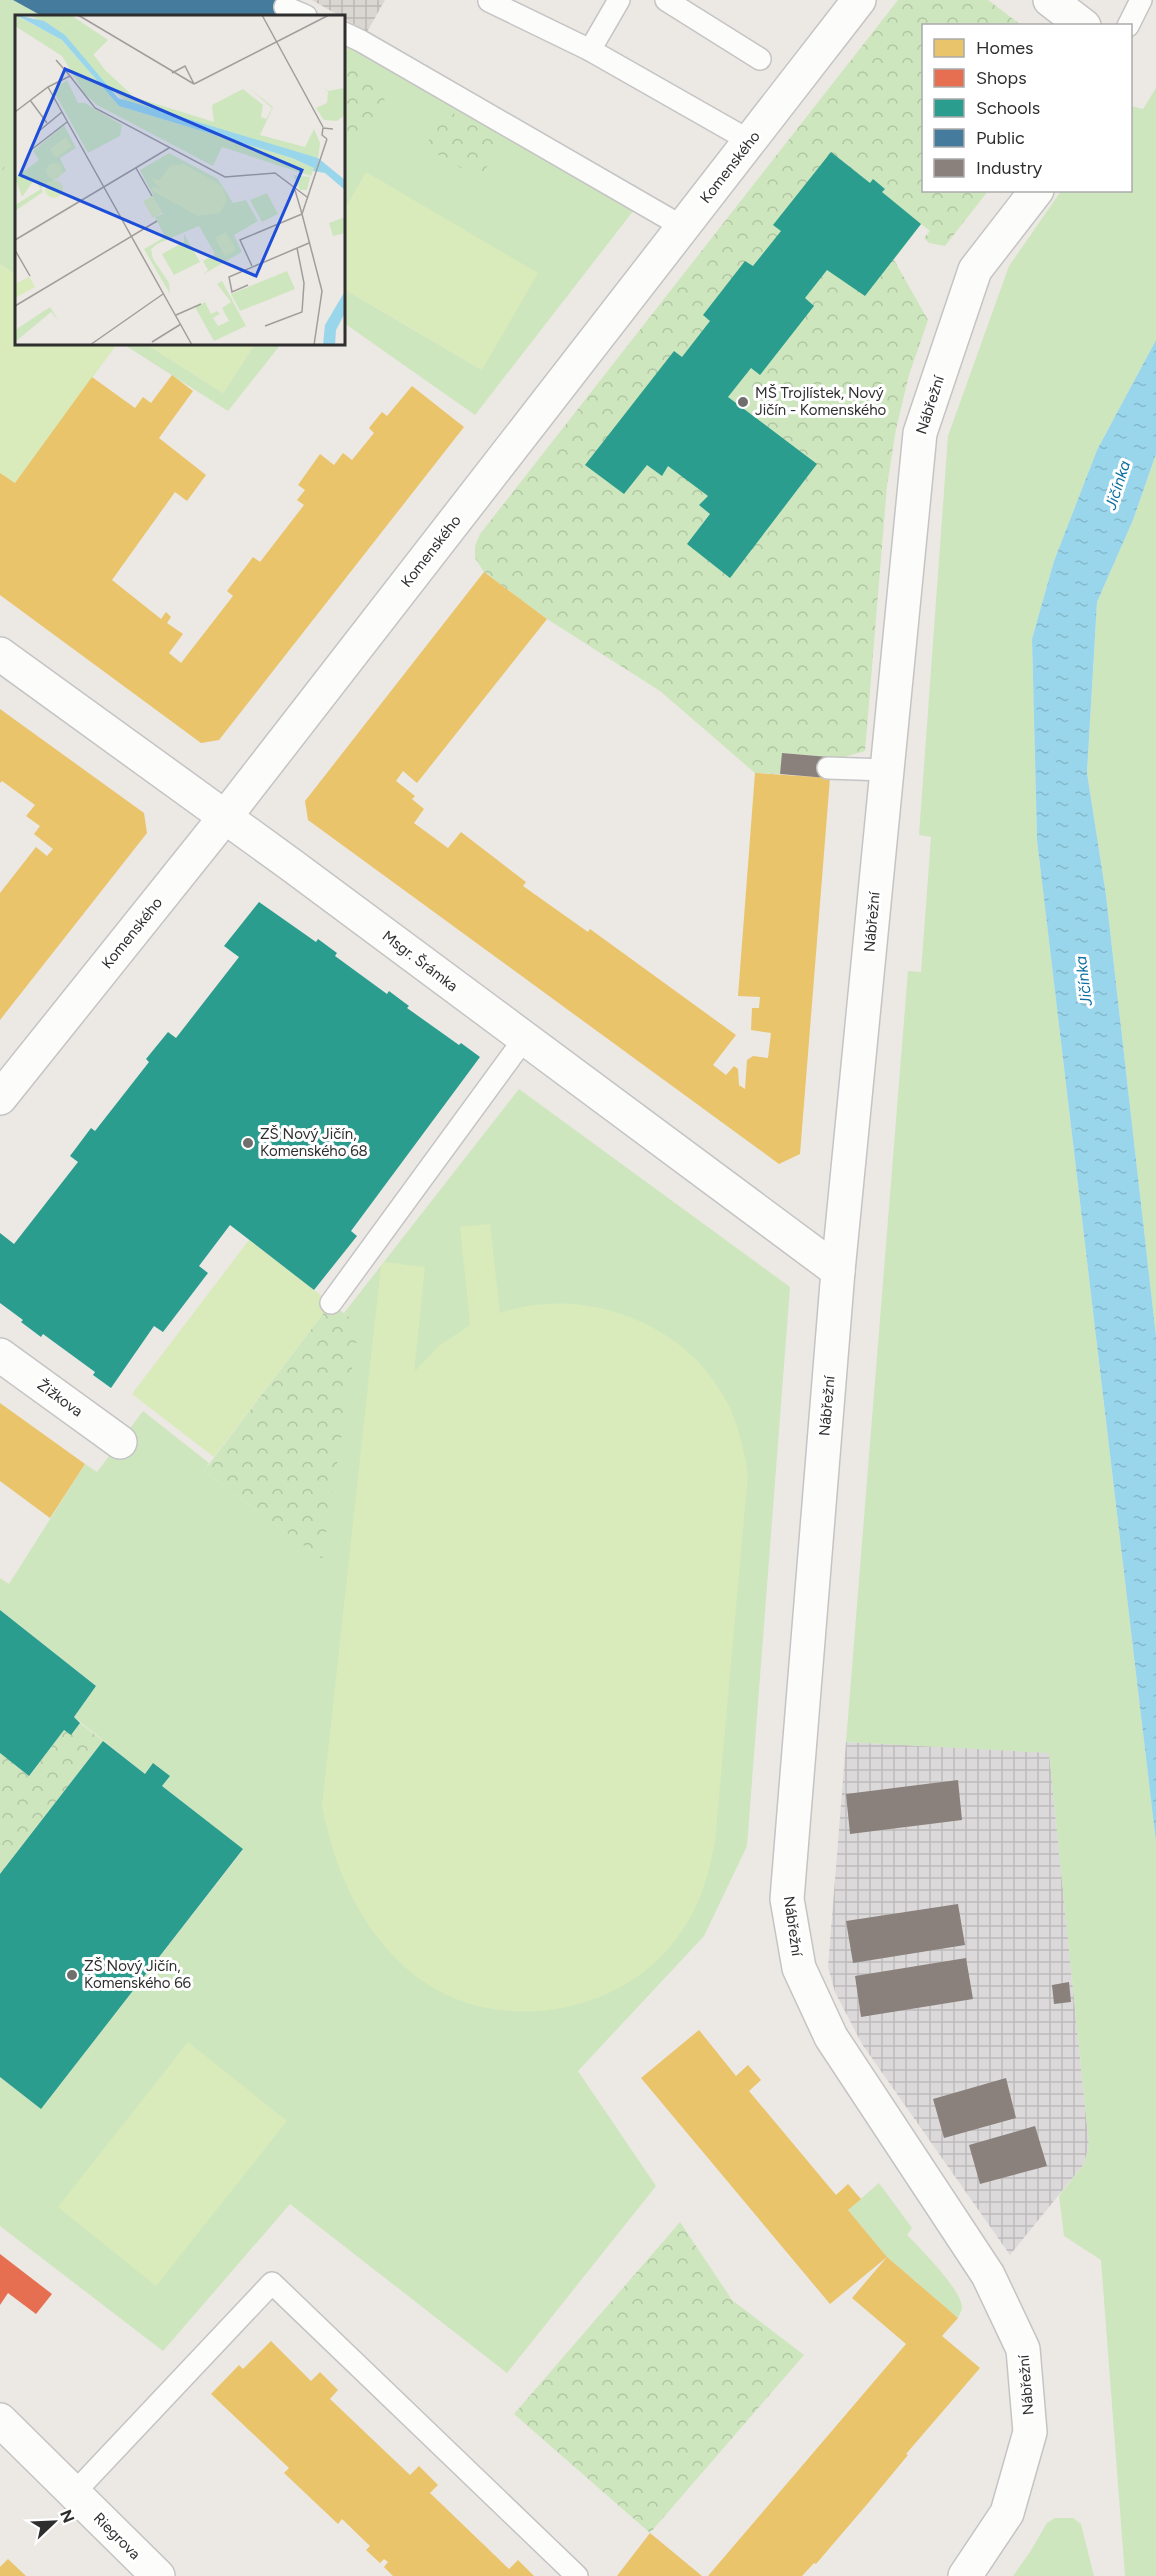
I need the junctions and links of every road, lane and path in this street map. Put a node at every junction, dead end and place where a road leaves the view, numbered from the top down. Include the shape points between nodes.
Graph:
1 (619, 0) edge
2 (666, 0) edge
3 (859, 0) edge
4 (1050, 0) edge
5 (1141, 0) edge
6 (489, 1) edge
7 (285, 7) dead end
8 (304, 15) edge
9 (1081, 24) edge
10 (1129, 24) edge
11 (345, 34) edge
12 (590, 50) junction
13 (760, 59) dead end
14 (750, 141) junction
15 (1035, 192) edge
16 (683, 227) junction
17 (0, 654) edge
18 (828, 768) dead end
19 (886, 770) junction
20 (225, 817) junction
21 (524, 1039) junction
22 (0, 1098) edge
23 (838, 1270) junction
24 (331, 1304) dead end
25 (0, 1355) edge
26 (120, 1442) dead end
27 (0, 2420) edge
28 (74, 2493) junction
29 (158, 2576) edge
30 (577, 2576) edge
31 (965, 2576) edge

1 - 12 lane
2 - 13 lane
3 - 14 street, Komenského
4 - 9 street
5 - 10 lane
6 - 12 lane
7 - 8 lane
11 - 16 lane
12 - 14 lane
14 - 16 street, Komenského
15 - 19 street, Nábřežní via 975,270 920,433
16 - 20 street, Komenského
17 - 20 street, Msgr. Šrámka
18 - 19 lane
19 - 23 street, Nábřežní
20 - 21 street, Msgr. Šrámka
20 - 22 street, Komenského
21 - 23 street, Msgr. Šrámka
21 - 24 lane
23 - 31 street, Nábřežní via 787,1899 799,1968 831,2037 988,2275 1023,2349 1030,2432 1006,2513
25 - 26 street, Žižkova
27 - 28 street, Riegrova
28 - 29 street, Riegrova
28 - 30 lane via 272,2283

